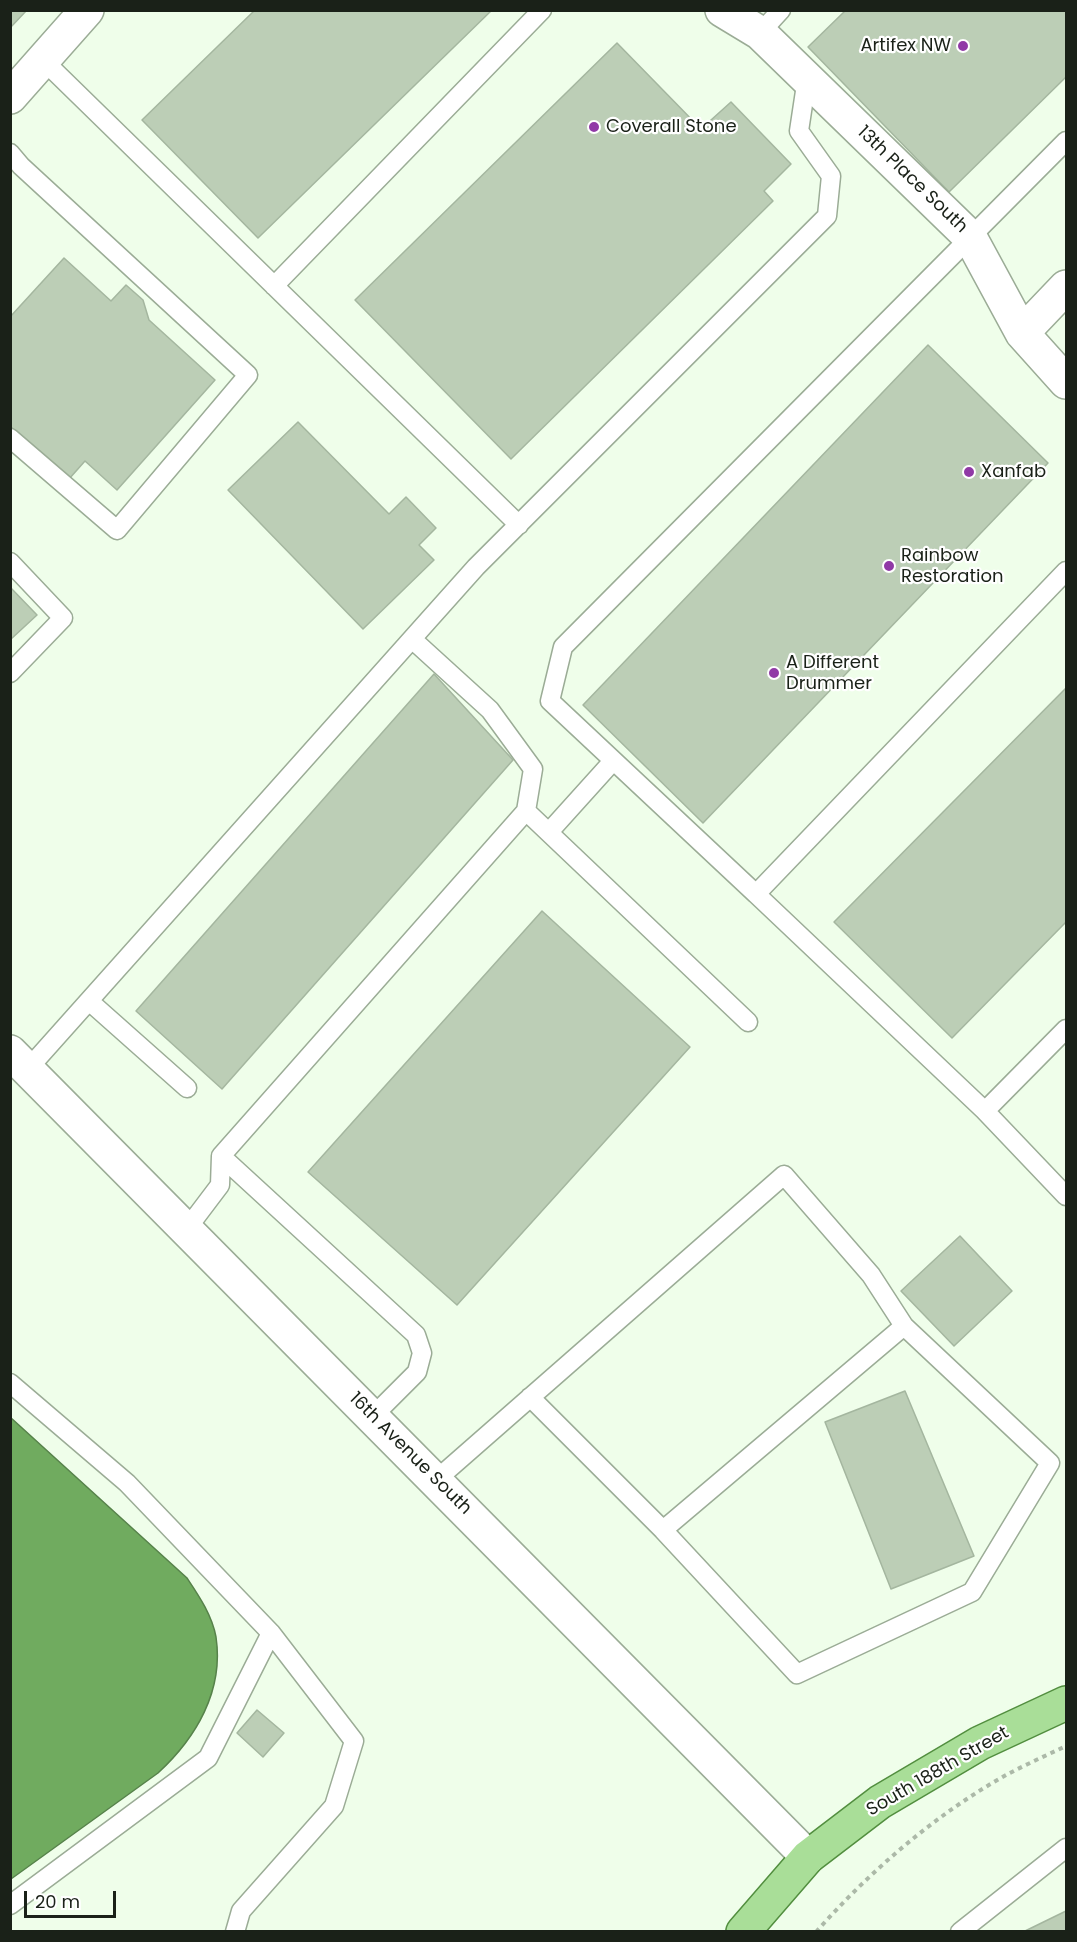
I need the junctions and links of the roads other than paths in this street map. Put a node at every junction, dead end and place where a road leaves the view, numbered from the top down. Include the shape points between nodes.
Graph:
1 (87, 10) edge
2 (542, 10) edge
3 (722, 10) edge
4 (771, 22) edge
5 (43, 60) junction
6 (807, 78) junction
7 (10, 97) edge
8 (1066, 141) edge
9 (10, 153) edge
10 (970, 237) junction
11 (274, 286) junction
12 (1066, 287) edge
13 (1022, 333) junction
14 (1066, 382) edge
15 (10, 438) edge
16 (519, 525) junction
17 (10, 561) edge
18 (1066, 571) edge
19 (412, 639) junction
20 (10, 673) edge
21 (613, 761) junction
22 (526, 811) junction
23 (549, 832) junction
24 (756, 894) junction
25 (89, 1001) junction
26 (748, 1022) dead end
27 (1066, 1029) edge
28 (19, 1061) edge
29 (188, 1088) dead end
30 (985, 1111) junction
31 (220, 1156) junction
32 (1066, 1196) edge
33 (186, 1230) junction
34 (904, 1326) junction
35 (10, 1383) edge
36 (530, 1397) junction
37 (372, 1417) junction
38 (436, 1480) junction
39 (663, 1530) junction
40 (271, 1633) junction
41 (1066, 1703) edge
42 (1066, 1848) edge
43 (808, 1857) junction
44 (10, 1905) edge
45 (235, 1932) edge
46 (743, 1932) edge
47 (960, 1932) edge

1 - 5 street
2 - 11 lane
3 - 4 street, 13th Place South
4 - 6 street, 13th Place South
5 - 7 street
5 - 11 lane
6 - 10 street, 13th Place South
6 - 16 lane via 799,131 831,176 826,216
8 - 10 lane
9 - 15 lane via 248,375 117,530
10 - 13 street, 13th Place South
10 - 21 lane via 563,647 550,701
11 - 16 lane
12 - 13 street
13 - 14 street, 13th Place South
16 - 19 lane
17 - 20 lane via 63,618
18 - 24 lane
19 - 22 lane via 490,710 533,769
19 - 25 lane
21 - 23 lane
21 - 24 lane
22 - 23 lane
22 - 31 lane
23 - 26 lane
24 - 30 lane
25 - 28 lane
25 - 29 lane
27 - 30 lane
28 - 33 street, 16th Avenue South
30 - 32 lane
31 - 33 lane via 220,1185
31 - 37 lane via 416,1335 422,1353 417,1372
33 - 37 street, 16th Avenue South
34 - 36 lane via 871,1275 784,1175
34 - 39 lane
34 - 39 lane via 1050,1463 972,1592 797,1674
35 - 40 lane via 127,1483
36 - 38 lane
36 - 39 lane
37 - 38 street, 16th Avenue South
38 - 43 street, 16th Avenue South
40 - 44 lane via 208,1758
40 - 45 lane via 354,1742 334,1806 241,1911
41 - 43 main road, South 188th Street via 980,1743 930,1772 880,1802
42 - 47 lane
43 - 46 main road, South 188th Street

